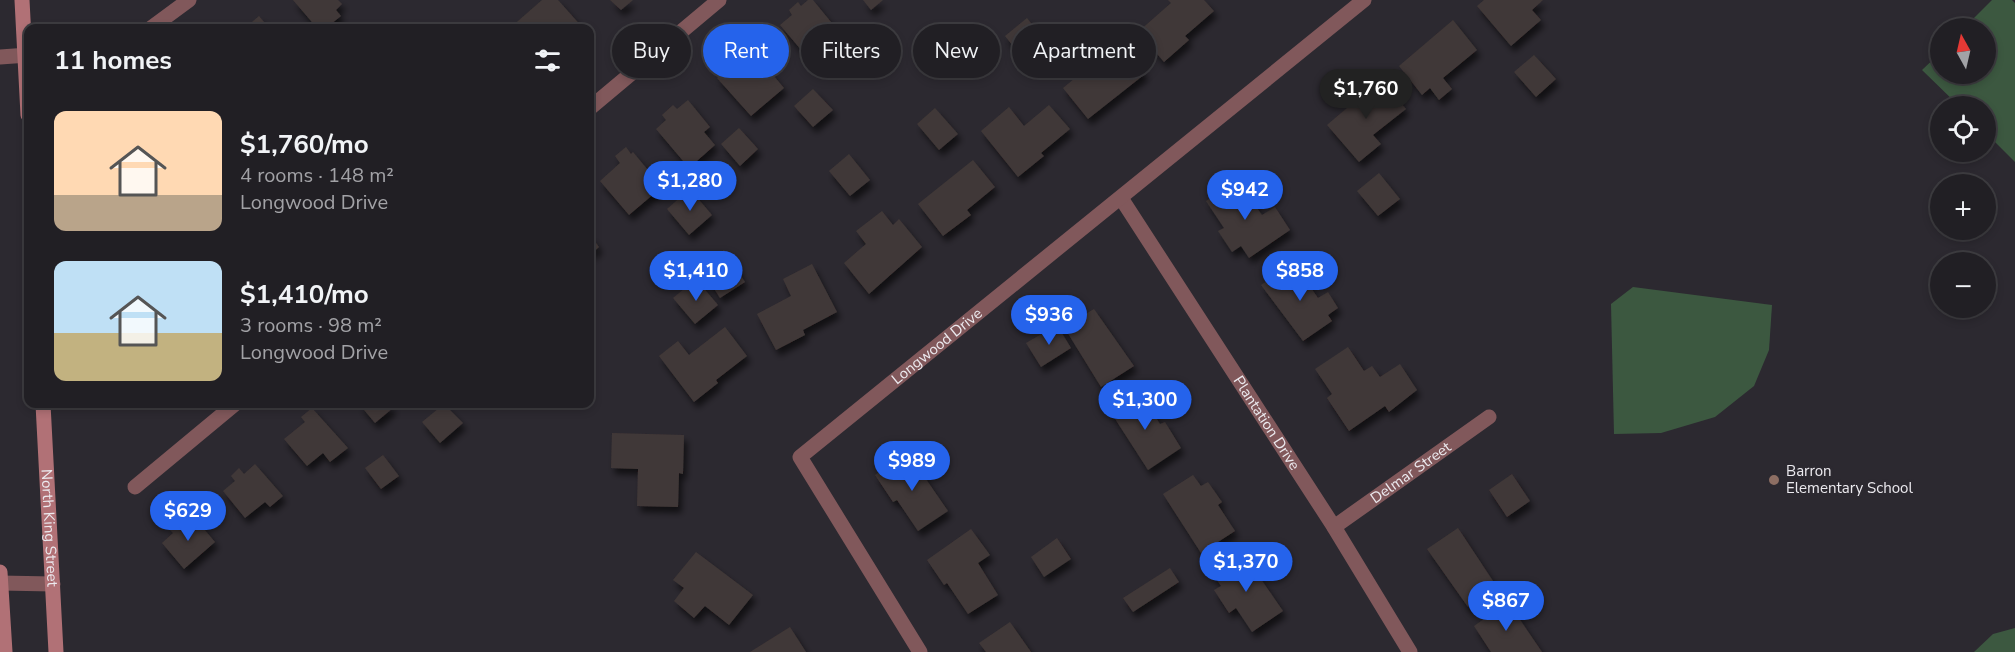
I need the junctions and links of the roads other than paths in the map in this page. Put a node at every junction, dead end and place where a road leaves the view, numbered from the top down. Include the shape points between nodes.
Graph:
1 (22, 0) edge
2 (189, 0) edge
3 (719, 0) edge
4 (1364, 0) edge
5 (24, 24) edge
6 (156, 24) edge
7 (24, 55) edge
8 (0, 57) edge
9 (594, 105) edge
10 (1121, 198) junction
11 (43, 408) edge
12 (230, 408) edge
13 (1489, 417) dead end
14 (135, 487) dead end
15 (1334, 527) junction
16 (0, 572) edge
17 (0, 583) edge
18 (53, 584) junction
19 (5, 652) edge
20 (56, 652) edge
21 (920, 652) edge
22 (1410, 652) edge

1 - 5 main road
2 - 6 street
3 - 9 street
4 - 10 street, Longwood Drive
7 - 8 street
10 - 15 street, Plantation Drive
10 - 21 street, Longwood Drive via 800,457
11 - 18 main road, North King Street
12 - 14 street
13 - 15 street, Delmar Street
15 - 22 street, Plantation Drive
16 - 17 main road
17 - 18 street
17 - 19 main road
18 - 20 main road, North King Street

